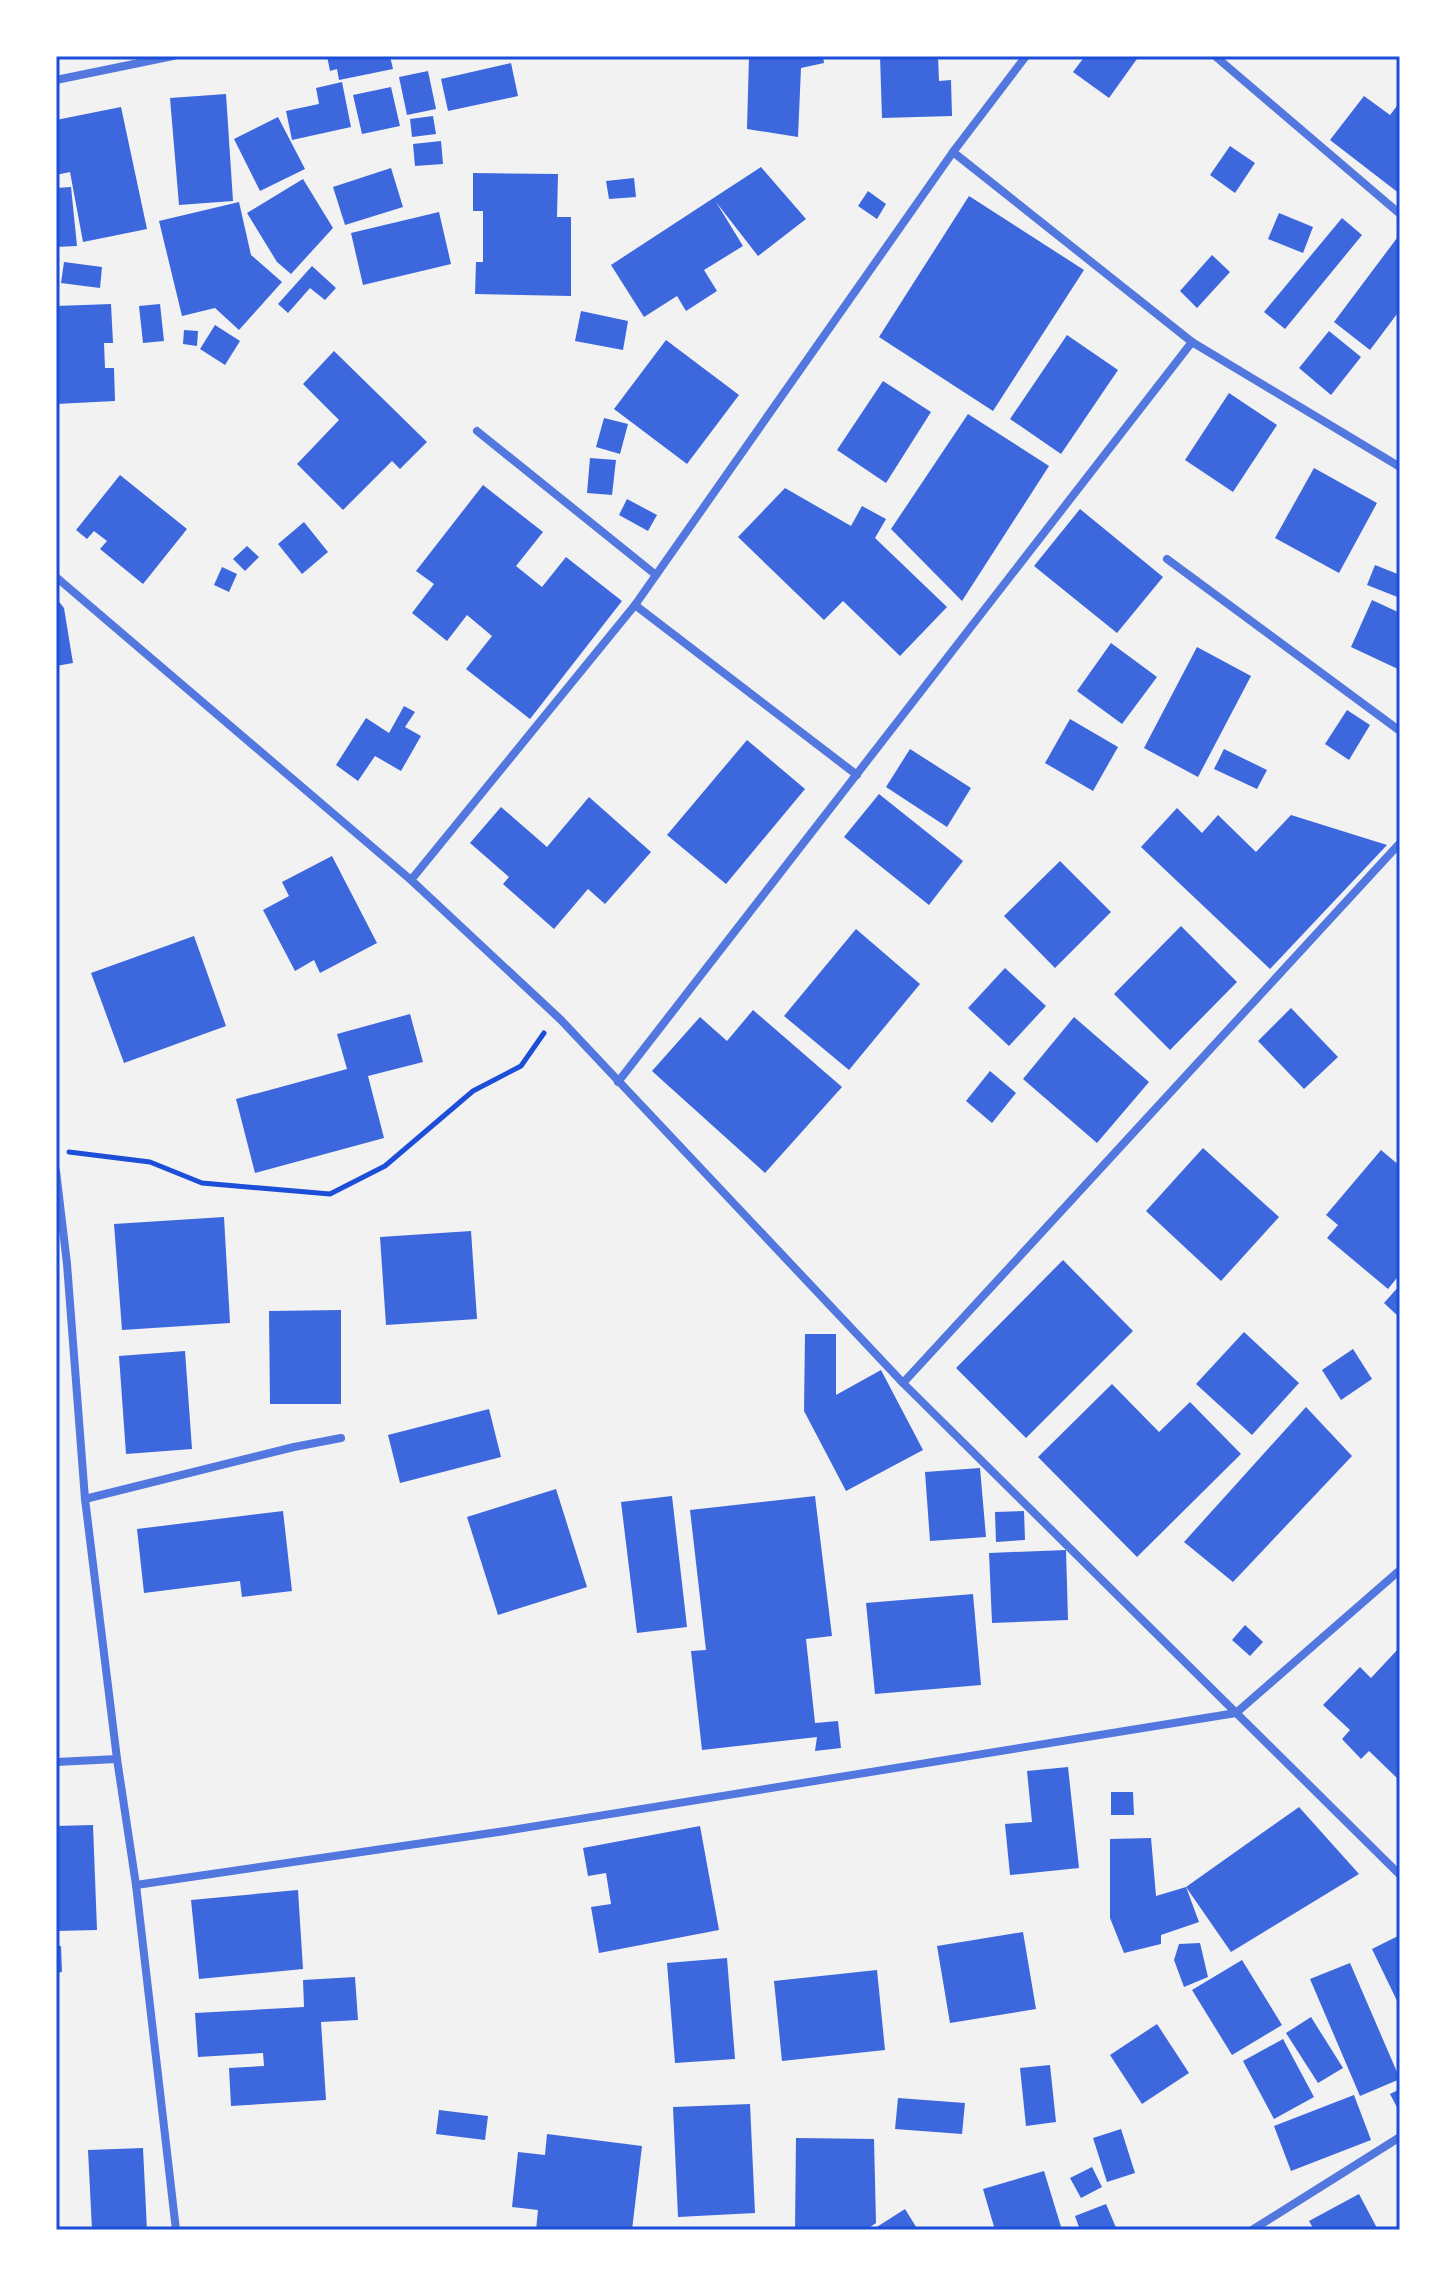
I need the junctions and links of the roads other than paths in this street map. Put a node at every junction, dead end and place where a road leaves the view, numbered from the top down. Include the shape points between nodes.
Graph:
1 (173, 56) edge
2 (1026, 56) edge
3 (1215, 56) edge
4 (56, 80) edge
5 (953, 152) junction
6 (1400, 214) edge
7 (1192, 342) junction
8 (477, 431) dead end
9 (1400, 467) edge
10 (1167, 559) dead end
11 (656, 575) junction
12 (56, 577) edge
13 (635, 605) junction
14 (1400, 731) edge
15 (857, 775) junction
16 (1400, 843) edge
17 (411, 880) junction
18 (618, 1082) junction
19 (56, 1171) edge
20 (56, 1263) edge
21 (67, 1264) junction
22 (903, 1383) junction
23 (341, 1438) dead end
24 (85, 1499) junction
25 (1400, 1570) edge
26 (1236, 1713) junction
27 (117, 1759) junction
28 (56, 1762) edge
29 (1400, 1875) edge
30 (136, 1885) junction
31 (1400, 2137) edge
32 (176, 2230) edge
33 (1252, 2230) edge

1 - 4 street
2 - 5 street
3 - 6 street
5 - 7 street
5 - 11 street
7 - 9 street
7 - 15 street
8 - 11 street
10 - 14 street
11 - 13 street
12 - 17 street
13 - 15 street
13 - 17 street
15 - 18 street
16 - 22 street
17 - 18 street via 561,1020
18 - 22 street
19 - 21 street
20 - 21 street
21 - 24 street
22 - 26 street
23 - 24 street
24 - 27 street
25 - 26 street
26 - 29 street
26 - 30 street
27 - 28 street
27 - 30 street
30 - 32 street
31 - 33 street

